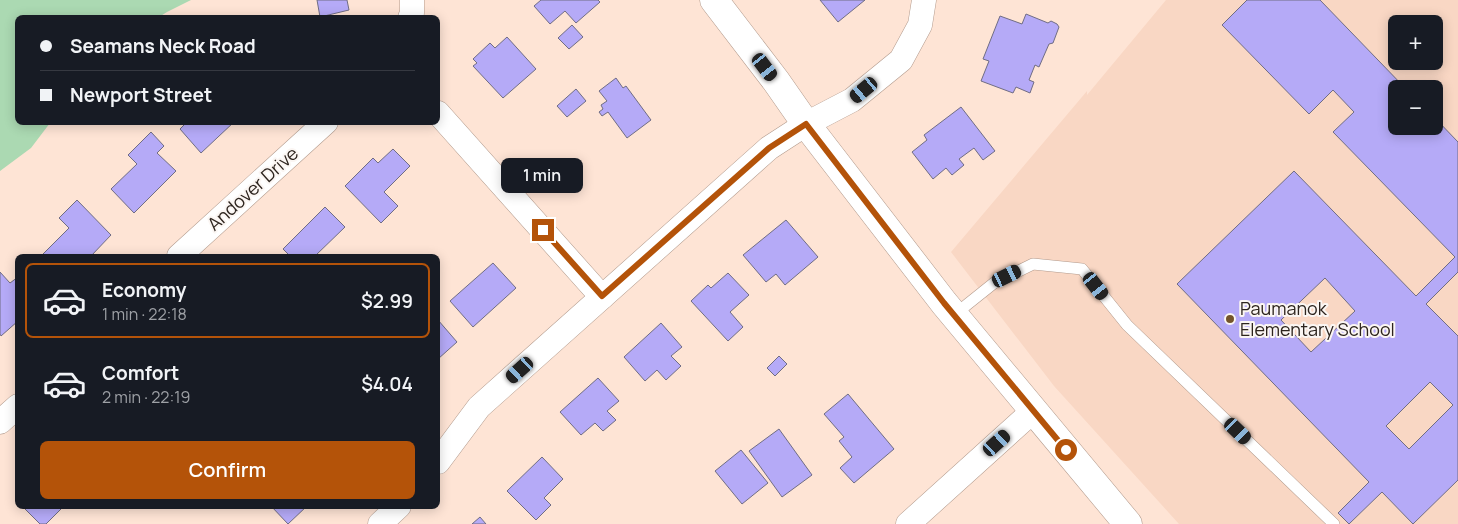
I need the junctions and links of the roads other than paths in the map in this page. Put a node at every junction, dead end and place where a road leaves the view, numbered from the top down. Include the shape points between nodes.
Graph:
1 (412, 0) edge
2 (714, 0) edge
3 (924, 0) edge
4 (411, 15) edge
5 (440, 116) edge
6 (806, 124) junction
7 (323, 125) edge
8 (181, 254) edge
9 (602, 296) junction
10 (954, 315) junction
11 (15, 409) edge
12 (1033, 411) junction
13 (0, 422) edge
14 (440, 459) edge
15 (395, 509) edge
16 (380, 524) edge
17 (908, 524) edge
18 (1128, 524) edge
19 (1334, 524) edge

1 - 4 street
2 - 6 main road
3 - 6 street via 920,25 900,60 852,100
5 - 9 street
6 - 9 street via 769,148
6 - 10 main road
7 - 8 street, Andover Drive
9 - 14 street via 479,407
10 - 12 main road
10 - 19 lane via 994,283 1033,264 1082,269 1127,325
11 - 13 street
12 - 17 street
12 - 18 main road
15 - 16 street

